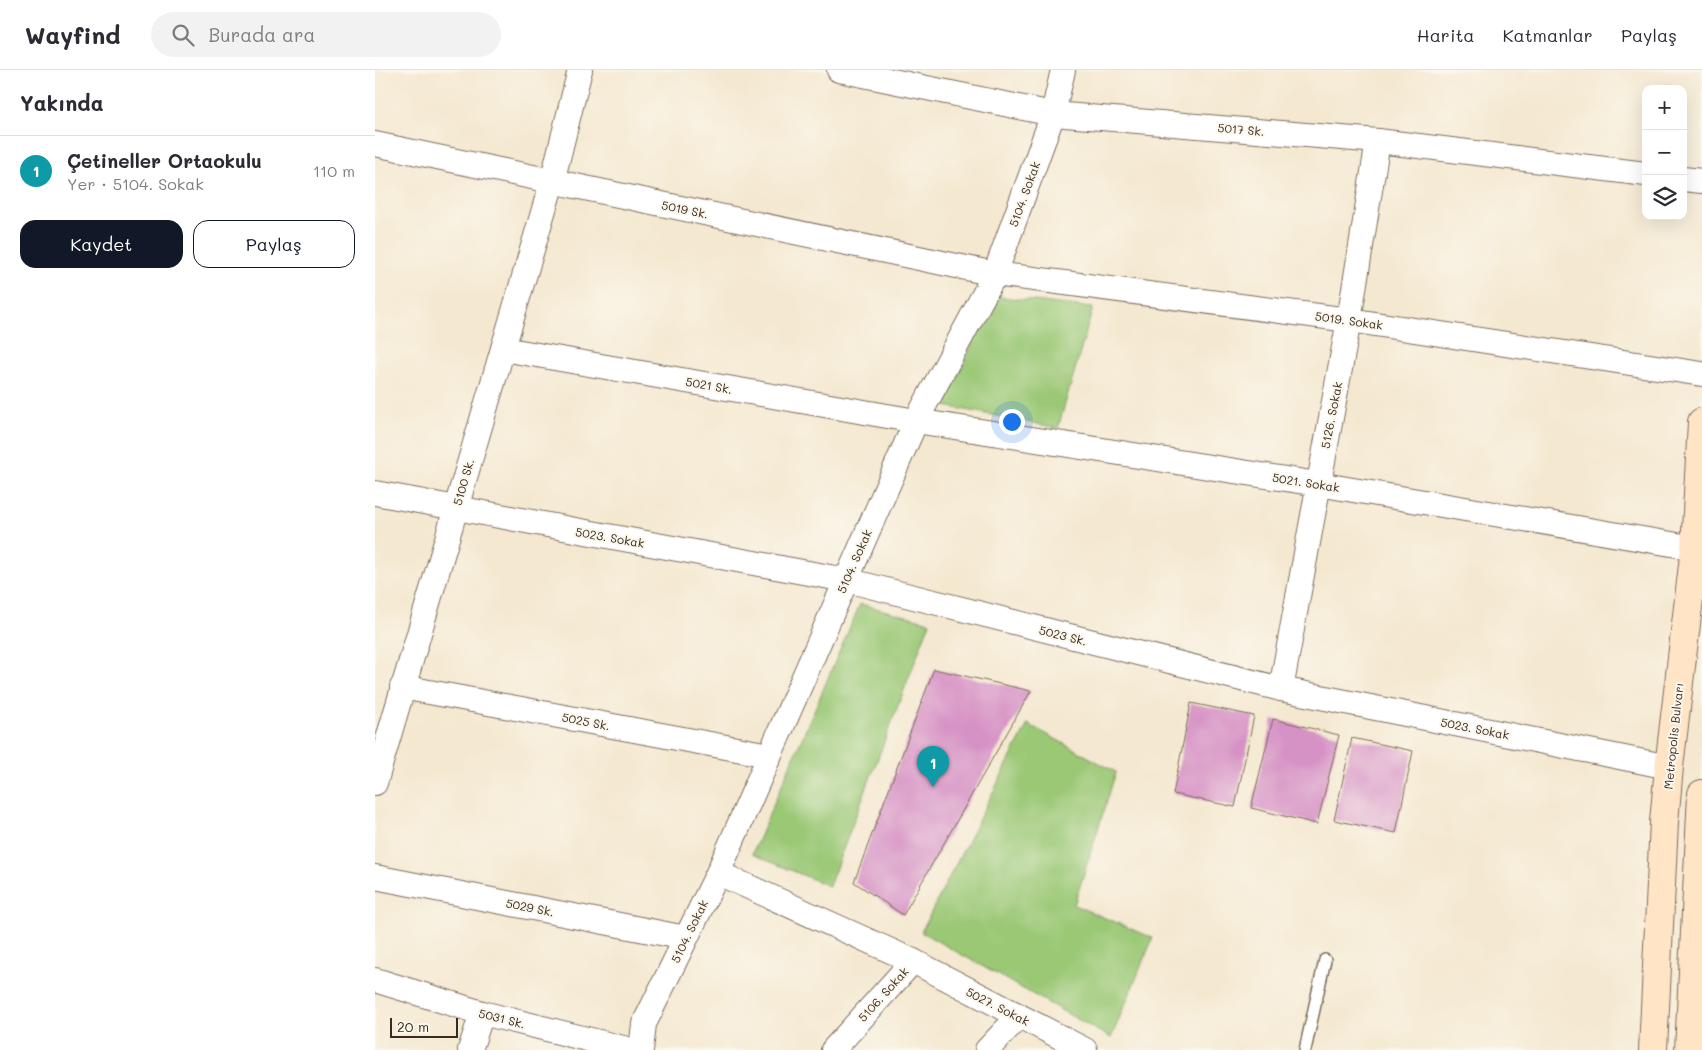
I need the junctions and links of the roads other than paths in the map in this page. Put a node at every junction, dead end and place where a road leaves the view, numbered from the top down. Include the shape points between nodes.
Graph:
1 (580, 70) edge
2 (839, 70) edge
3 (1063, 70) edge
4 (1053, 114) junction
5 (1377, 141) junction
6 (375, 144) edge
7 (1642, 174) edge
8 (1687, 180) edge
9 (552, 182) junction
10 (1702, 182) edge
11 (995, 274) junction
12 (1349, 320) junction
13 (503, 349) junction
14 (1702, 374) edge
15 (916, 421) junction
16 (1702, 422) edge
17 (1318, 484) junction
18 (375, 493) edge
19 (455, 508) junction
20 (1695, 548) junction
21 (846, 580) junction
22 (402, 687) junction
23 (1281, 689) junction
24 (769, 755) junction
25 (1669, 767) junction
26 (375, 783) edge
27 (1702, 803) edge
28 (718, 873) junction
29 (375, 876) edge
30 (686, 938) junction
31 (1325, 960) dead end
32 (913, 961) junction
33 (375, 980) edge
34 (482, 1013) junction
35 (1018, 1016) junction
36 (470, 1050) edge
37 (631, 1050) edge
38 (641, 1050) edge
39 (833, 1050) edge
40 (987, 1050) edge
41 (1085, 1050) edge
42 (1305, 1050) edge
43 (1653, 1050) edge
44 (1689, 1050) edge

1 - 9 street, 5100 Sk.
2 - 4 street, 5017 Sk.
3 - 4 street, 5104. Sokak
4 - 5 street, 5017 Sk.
4 - 11 street, 5104. Sokak
5 - 7 street, 5017 Sk.
5 - 12 street, 5126. Sokak
6 - 9 street, 5019 Sk.
8 - 10 street
9 - 11 street, 5019 Sk.
9 - 13 street, 5100 Sk.
11 - 12 street, 5019. Sokak
11 - 15 street, 5104. Sokak
12 - 14 street, 5019. Sokak
12 - 17 street, 5126. Sokak
13 - 15 street, 5021 Sk.
13 - 19 street, 5100 Sk.
15 - 17 street, 5021. Sokak
15 - 21 street, 5104. Sokak
16 - 20 main road, Metropolis Bulvarı
17 - 20 street, 5021. Sokak
17 - 23 street, 5126. Sokak
18 - 19 street, 5023. Sokak
19 - 21 street, 5023. Sokak
19 - 22 street, 5100 Sk.
20 - 25 main road, Metropolis Bulvarı
21 - 23 street, 5023 Sk.
21 - 24 street, 5104. Sokak
22 - 24 street, 5025 Sk.
22 - 26 street, 5100 Sk.
23 - 25 street, 5023. Sokak
24 - 28 street, 5104. Sokak
25 - 43 main road, Metropolis Bulvarı
27 - 44 main road
28 - 30 street, 5104. Sokak
28 - 32 street, 5027. Sokak
29 - 30 street, 5029 Sk.
30 - 38 street, 5104. Sokak via 644,1024
31 - 42 lane
32 - 35 street, 5027. Sokak
32 - 39 street, 5106. Sokak
33 - 34 street, 5031 Sk.
34 - 36 street
34 - 37 street, 5031 Sk.
35 - 40 street
35 - 41 street, 5027. Sokak

